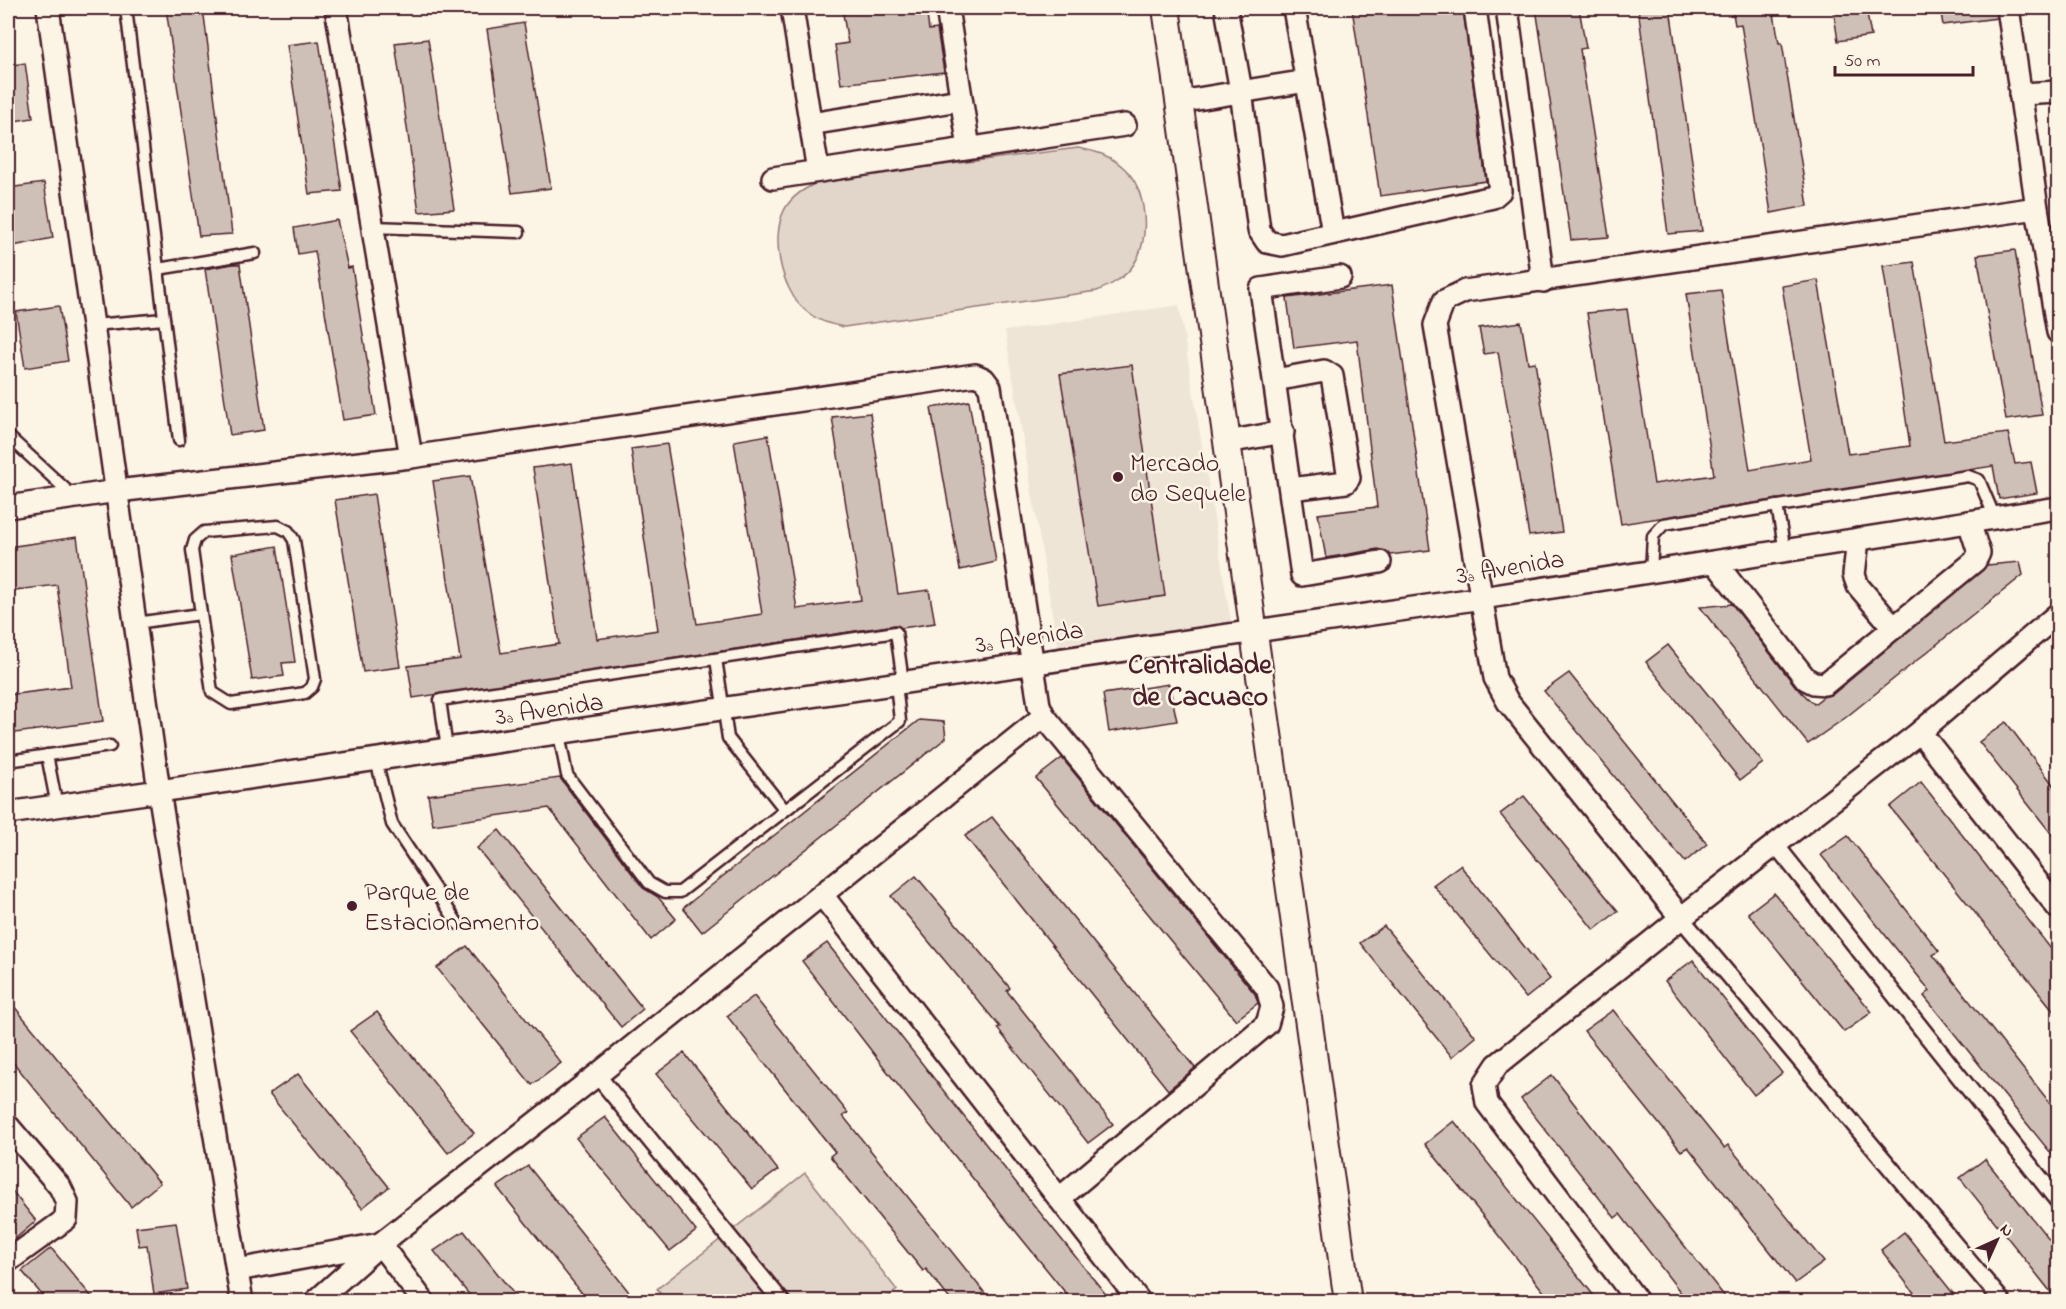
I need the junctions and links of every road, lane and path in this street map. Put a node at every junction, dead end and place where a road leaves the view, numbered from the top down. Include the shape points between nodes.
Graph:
1 (48, 8) edge
2 (126, 8) edge
3 (336, 8) edge
4 (792, 8) edge
5 (947, 8) edge
6 (1166, 8) edge
7 (1226, 8) edge
8 (1294, 8) edge
9 (1475, 8) edge
10 (1507, 8) edge
11 (2008, 8) edge
12 (1307, 81) junction
13 (1241, 91) junction
14 (2058, 92) edge
15 (2020, 94) junction
16 (960, 100) junction
17 (1179, 102) junction
18 (810, 124) junction
19 (1125, 125) dead end
20 (969, 148) junction
21 (818, 171) junction
22 (773, 178) dead end
23 (2037, 208) junction
24 (373, 227) junction
25 (519, 231) dead end
26 (1333, 233) junction
27 (255, 253) dead end
28 (158, 269) junction
29 (1340, 277) dead end
30 (1543, 281) junction
31 (2055, 294) edge
32 (164, 319) junction
33 (93, 325) junction
34 (2058, 332) edge
35 (1275, 380) junction
36 (1283, 432) junction
37 (8, 436) edge
38 (179, 440) dead end
39 (1227, 442) junction
40 (411, 457) junction
41 (1291, 489) junction
42 (117, 491) junction
43 (74, 497) junction
44 (1777, 506) junction
45 (8, 507) edge
46 (2058, 508) edge
47 (1995, 518) junction
48 (1969, 522) junction
49 (1858, 539) junction
50 (1785, 551) junction
51 (1380, 562) dead end
52 (1715, 562) junction
53 (1652, 572) junction
54 (1482, 598) junction
55 (200, 614) junction
56 (2058, 614) edge
57 (136, 623) junction
58 (1894, 627) junction
59 (1252, 632) junction
60 (716, 659) junction
61 (1031, 663) junction
62 (900, 683) junction
63 (724, 709) junction
64 (1044, 716) junction
65 (1920, 732) junction
66 (559, 734) junction
67 (110, 746) dead end
68 (447, 749) junction
69 (47, 755) junction
70 (376, 760) junction
71 (8, 761) edge
72 (159, 791) junction
73 (57, 806) junction
74 (785, 810) junction
75 (8, 813) edge
76 (1775, 844) junction
77 (822, 895) junction
78 (2058, 908) edge
79 (1681, 918) junction
80 (458, 924) dead end
81 (597, 1075) junction
82 (8, 1126) edge
83 (1060, 1198) junction
84 (2058, 1201) edge
85 (380, 1244) junction
86 (8, 1261) edge
87 (237, 1270) junction
88 (1630, 1299) edge
89 (242, 1302) edge
90 (315, 1302) edge
91 (424, 1302) edge
92 (782, 1302) edge
93 (1140, 1302) edge
94 (1348, 1302) edge
95 (2003, 1302) edge

1 - 33 street
2 - 28 lane
3 - 24 street
4 - 18 street
5 - 16 street
6 - 17 street
7 - 13 street
8 - 12 street
9 - 26 street via 1500,191 1493,196
10 - 30 street
11 - 15 street
12 - 13 street
12 - 26 street
13 - 17 street
13 - 26 street via 1259,230 1267,242 1282,245
14 - 15 street
15 - 23 street
16 - 18 street
16 - 20 street
17 - 39 street
18 - 21 street
19 - 20 street
20 - 21 street
21 - 22 street
23 - 30 street
23 - 31 street
24 - 25 lane
24 - 40 street
27 - 28 lane
28 - 32 lane
29 - 35 street via 1261,289
30 - 54 street via 1465,291 1444,301 1435,325
31 - 34 street
32 - 33 lane
32 - 38 lane
33 - 42 street
35 - 36 street
35 - 41 street via 1324,371 1332,375 1349,478 1346,482
36 - 39 street
36 - 41 street
37 - 43 lane
39 - 59 street
40 - 42 street
40 - 61 street via 975,375 990,387
41 - 51 street via 1302,574
42 - 43 street
42 - 57 street
43 - 45 street
44 - 47 lane via 1968,476 1979,480
44 - 50 lane
44 - 53 lane via 1664,524 1653,536
46 - 47 street, 3ª Avenida
47 - 48 street, 3ª Avenida
48 - 49 street, 3ª Avenida
48 - 58 street via 1979,553 1975,561
49 - 50 street, 3ª Avenida
49 - 58 street via 1854,575 1858,586
50 - 52 street, 3ª Avenida
52 - 53 street, 3ª Avenida
52 - 58 street via 1806,679 1814,683 1825,684
53 - 54 street, 3ª Avenida
54 - 59 street, 3ª Avenida
54 - 79 street via 1495,678 1509,702
55 - 55 lane via 192,550 195,540 204,532 278,526 288,531 294,540 315,679 312,687 305,693 231,704 222,700 212,692
55 - 57 lane
56 - 65 street
57 - 72 street
59 - 61 street, 3ª Avenida
59 - 94 street
60 - 62 lane via 896,632
60 - 63 lane
60 - 68 lane via 440,700
61 - 62 street, 3ª Avenida
61 - 64 street
62 - 63 street, 3ª Avenida
62 - 74 lane via 900,721
63 - 66 street, 3ª Avenida
63 - 74 lane via 728,738
64 - 77 street
64 - 83 street via 1267,988 1272,1007 1266,1024
65 - 76 street
65 - 78 street
66 - 68 street, 3ª Avenida
66 - 74 lane via 567,775 650,883 665,892 680,892
67 - 69 lane
68 - 70 street, 3ª Avenida
69 - 71 lane
69 - 73 lane
70 - 72 street, 3ª Avenida
70 - 80 lane via 392,824
72 - 73 street, 3ª Avenida
72 - 87 street
73 - 75 street, 3ª Avenida
76 - 79 street
76 - 84 street
77 - 81 street
77 - 83 street
79 - 88 street via 1497,1065 1484,1085 1487,1103
79 - 95 street
81 - 85 street
81 - 92 street
82 - 86 street via 60,1187 67,1202 66,1219
83 - 93 street
85 - 87 street
85 - 90 street
85 - 91 street
87 - 89 street

